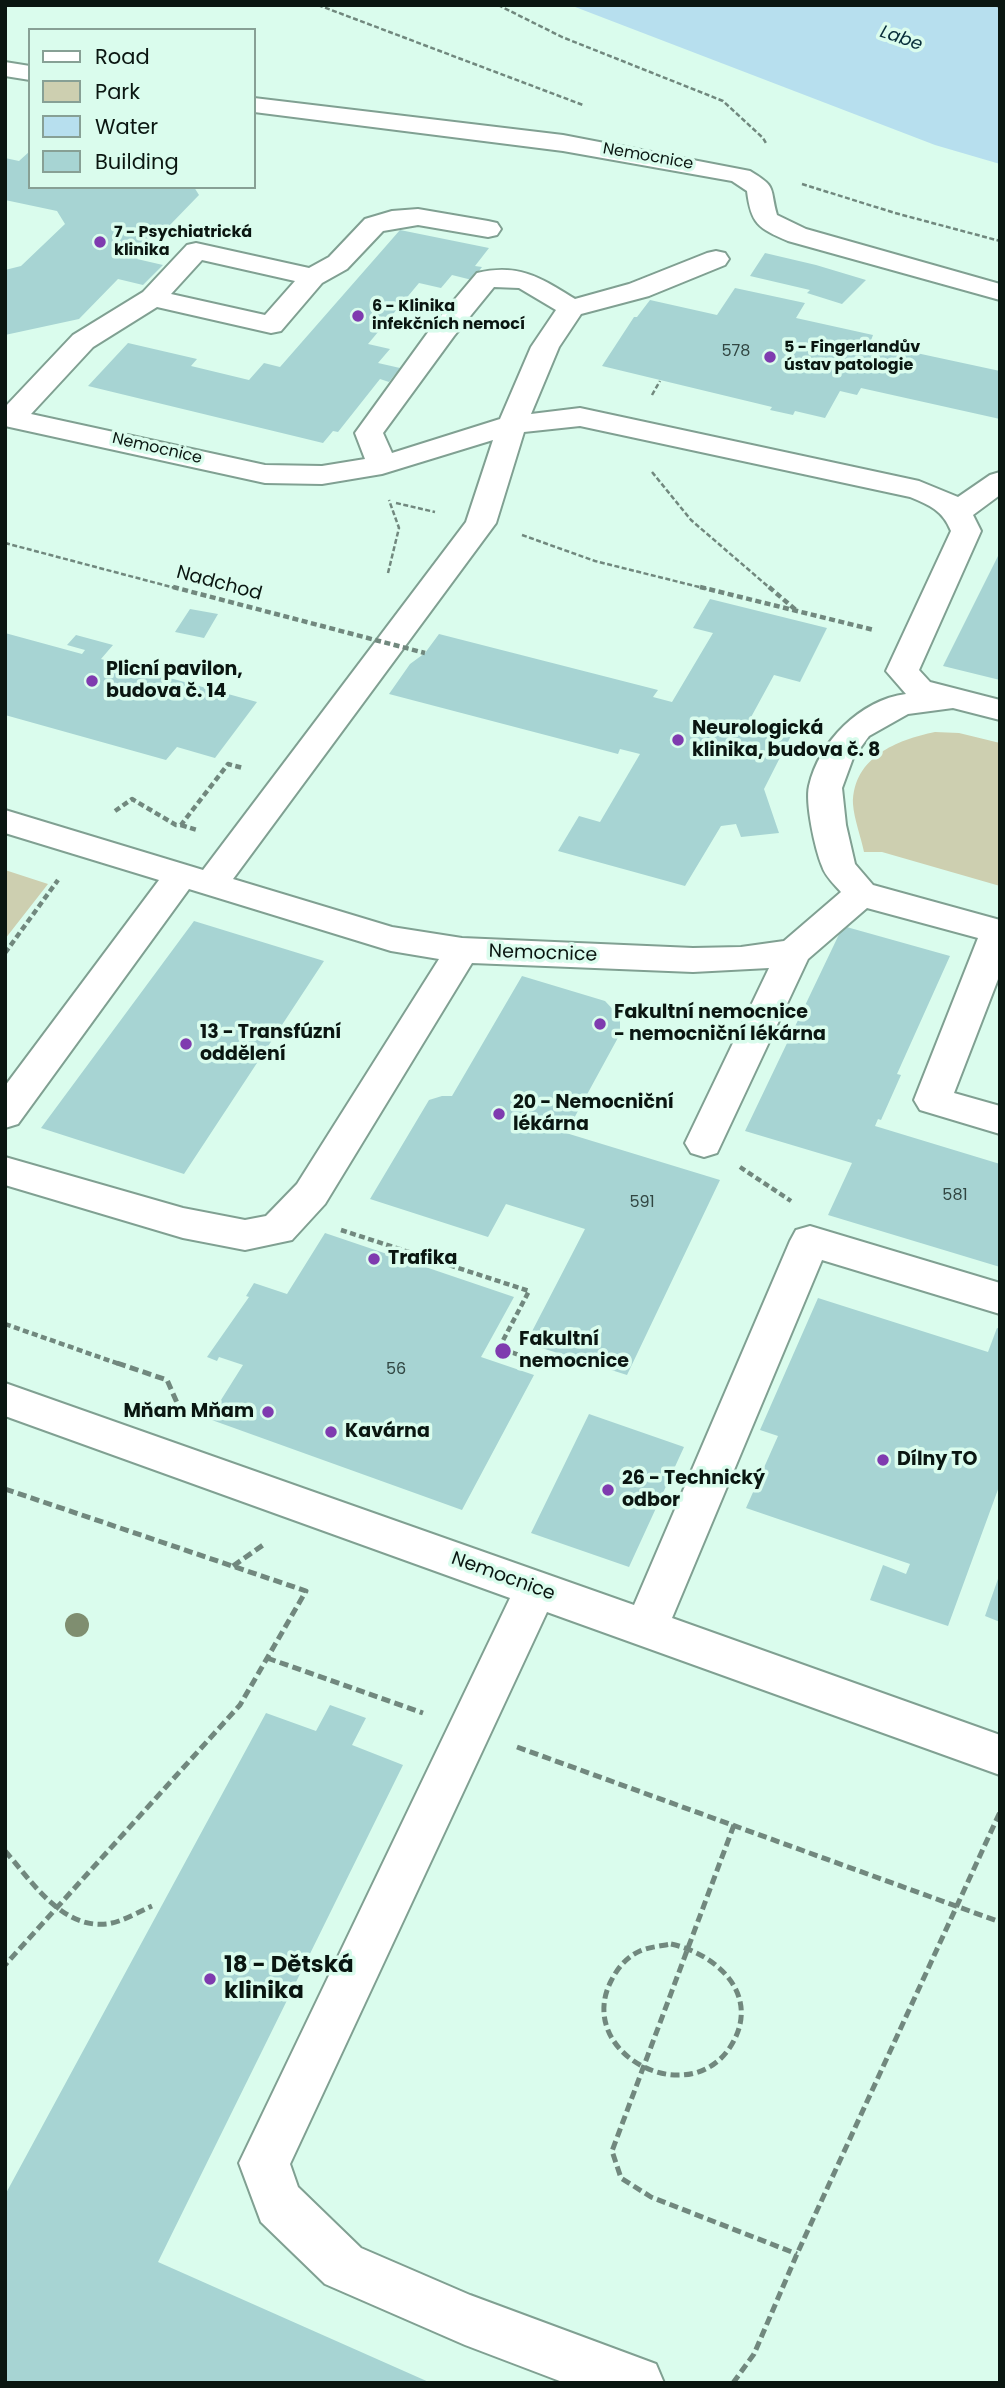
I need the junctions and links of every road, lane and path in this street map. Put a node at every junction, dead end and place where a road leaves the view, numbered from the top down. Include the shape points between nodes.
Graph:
1 (318, 5) edge
2 (498, 5) edge
3 (995, 5) edge
4 (1000, 7) edge
5 (5, 69) edge
6 (28, 73) edge
7 (256, 105) edge
8 (588, 107) dead end
9 (772, 183) junction
10 (488, 229) dead end
11 (1000, 241) edge
12 (716, 259) dead end
13 (313, 277) junction
14 (1000, 292) edge
15 (153, 298) junction
16 (571, 308) junction
17 (660, 382) dead end
18 (8, 417) edge
19 (512, 425) junction
20 (629, 429) junction
21 (382, 465) junction
22 (1000, 481) edge
23 (958, 511) junction
24 (481, 523) junction
25 (5, 542) edge
26 (798, 612) junction
27 (916, 641) junction
28 (425, 653) dead end
29 (955, 698) junction
30 (1000, 710) edge
31 (5, 821) edge
32 (196, 879) junction
33 (861, 894) junction
34 (999, 932) edge
35 (5, 947) edge
36 (462, 950) junction
37 (793, 952) junction
38 (5, 953) edge
39 (5, 1114) edge
40 (1000, 1120) edge
41 (704, 1143) joint
42 (5, 1171) edge
43 (348, 1232) dead end
44 (810, 1241) junction
45 (1000, 1298) edge
46 (5, 1324) edge
47 (542, 1363) dead end
48 (5, 1399) edge
49 (185, 1422) dead end
50 (5, 1489) edge
51 (536, 1589) junction
52 (646, 1628) junction
53 (267, 1658) junction
54 (468, 1729) junction
55 (1000, 1755) edge
56 (1000, 1812) edge
57 (734, 1825) junction
58 (5, 1851) edge
59 (959, 1905) junction
60 (152, 1906) dead end
61 (56, 1908) junction
62 (1000, 1922) edge
63 (689, 1946) junction
64 (5, 1965) edge
65 (642, 2069) junction
66 (797, 2253) junction
67 (637, 2383) edge
68 (733, 2383) edge

1 - 8 path
2 - 9 path via 562,37 723,101 763,138
3 - 4 path
5 - 6 street
7 - 9 street, Nemocnice via 564,143
9 - 11 path
9 - 14 street via 762,215 769,223
10 - 13 street via 418,217 392,219 374,225 338,263
12 - 16 street via 639,290
13 - 15 street via 197,251
13 - 15 street via 271,325
15 - 18 street via 83,341
16 - 19 street via 545,347
16 - 21 street via 525,280 486,279 369,433
17 - 20 path
18 - 21 street, Nemocnice via 265,474 322,475
19 - 20 street, Nemocnice via 580,417
19 - 21 street, Nemocnice
19 - 24 street
20 - 23 street, Nemocnice via 919,491
20 - 26 path via 624,438 691,520
22 - 23 street
23 - 27 street via 966,531
24 - 26 path via 595,561
24 - 32 street
25 - 28 path, Nadchod, bridge
26 - 27 path
27 - 29 street via 902,671 919,689
29 - 30 street
29 - 33 street via 900,705 857,729 836,757 825,788 829,825 839,867
31 - 32 street, Nemocnice
32 - 36 street, Nemocnice via 399,941
32 - 39 street
33 - 34 street
33 - 37 street
34 - 40 street via 933,1100
35 - 38 path via 10,946
36 - 37 street, Nemocnice via 693,960 741,960
36 - 42 street via 311,1194 278,1229 245,1235 183,1223
37 - 41 street
41 - 44 path via 802,1208
43 - 47 path via 529,1291 499,1348
44 - 45 street
44 - 52 street
46 - 49 path via 167,1380
48 - 51 street, Nemocnice
50 - 53 path via 306,1591
51 - 52 street, Nemocnice
51 - 54 street
52 - 55 street, Nemocnice
53 - 54 path
53 - 61 path via 240,1705
54 - 57 path
54 - 67 street via 264,2163 279,2204 342,2266 466,2319
56 - 59 path
57 - 59 path
57 - 63 path
58 - 61 path
59 - 62 path
59 - 66 path
60 - 61 path via 107,1924 84,1923
61 - 64 path
63 - 65 path
63 - 65 path via 655,1945 639,1950 615,1970 607,1985 603,2016 607,2032 616,2047
63 - 65 path via 726,1970 737,1990 738,2034 727,2053 688,2075 665,2076
65 - 66 path via 612,2151 621,2178 651,2197
66 - 68 path via 754,2354

